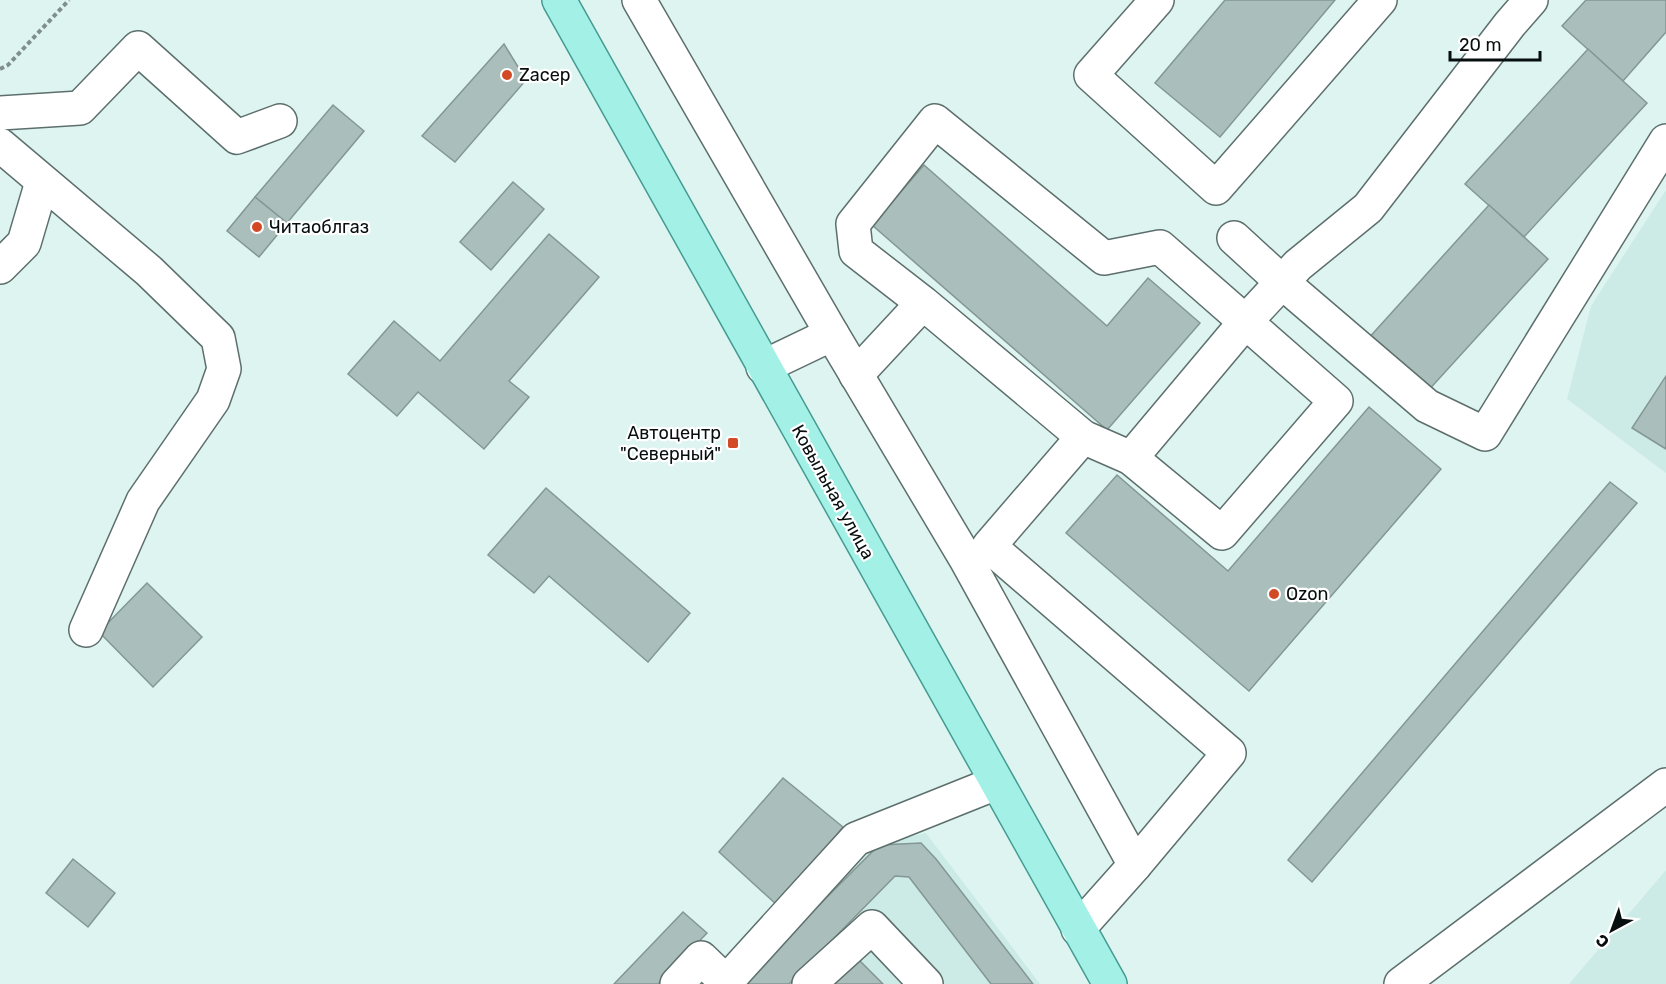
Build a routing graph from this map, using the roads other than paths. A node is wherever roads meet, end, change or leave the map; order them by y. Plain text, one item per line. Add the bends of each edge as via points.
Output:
1 (559, 0) edge
2 (639, 0) edge
3 (1157, 0) edge
4 (1380, 0) edge
5 (1522, 3) edge
6 (0, 113) edge
7 (280, 121) dead end
8 (1666, 141) edge
9 (0, 145) edge
10 (42, 182) junction
11 (1233, 238) dead end
12 (0, 267) edge
13 (1282, 282) junction
14 (923, 303) junction
15 (1246, 321) junction
16 (832, 334) junction
17 (763, 367) junction
18 (856, 375) junction
19 (1083, 437) junction
20 (1131, 458) junction
21 (978, 552) junction
22 (86, 630) dead end
23 (996, 783) junction
24 (1666, 785) edge
25 (1135, 866) junction
26 (1078, 929) junction
27 (677, 984) edge
28 (810, 984) edge
29 (926, 984) edge
30 (1110, 984) edge
31 (1401, 984) edge

1 - 17 main road, Ковыльная улица
2 - 16 street
3 - 4 street via 1091,75 1216,188
5 - 13 street via 1368,208
6 - 7 street via 80,108 138,48 237,136
8 - 13 street via 1485,434 1427,406
9 - 10 street
10 - 12 street via 24,243
10 - 22 street via 149,271 218,338 224,369 213,400 143,501
11 - 13 street
13 - 15 street
14 - 15 street via 856,251 853,224 935,121 1104,258 1160,248
14 - 18 street
14 - 19 street
15 - 20 street
15 - 20 street via 1336,401 1222,533
16 - 17 street
16 - 18 street
17 - 23 main road, Ковыльная улица
18 - 21 street
19 - 20 street
19 - 21 street
21 - 25 street
21 - 25 street via 1229,753
23 - 26 main road, Ковыльная улица
23 - 27 street via 856,839 726,982 701,958
24 - 31 street
25 - 26 street
26 - 30 main road, Ковыльная улица
28 - 29 street via 872,927

